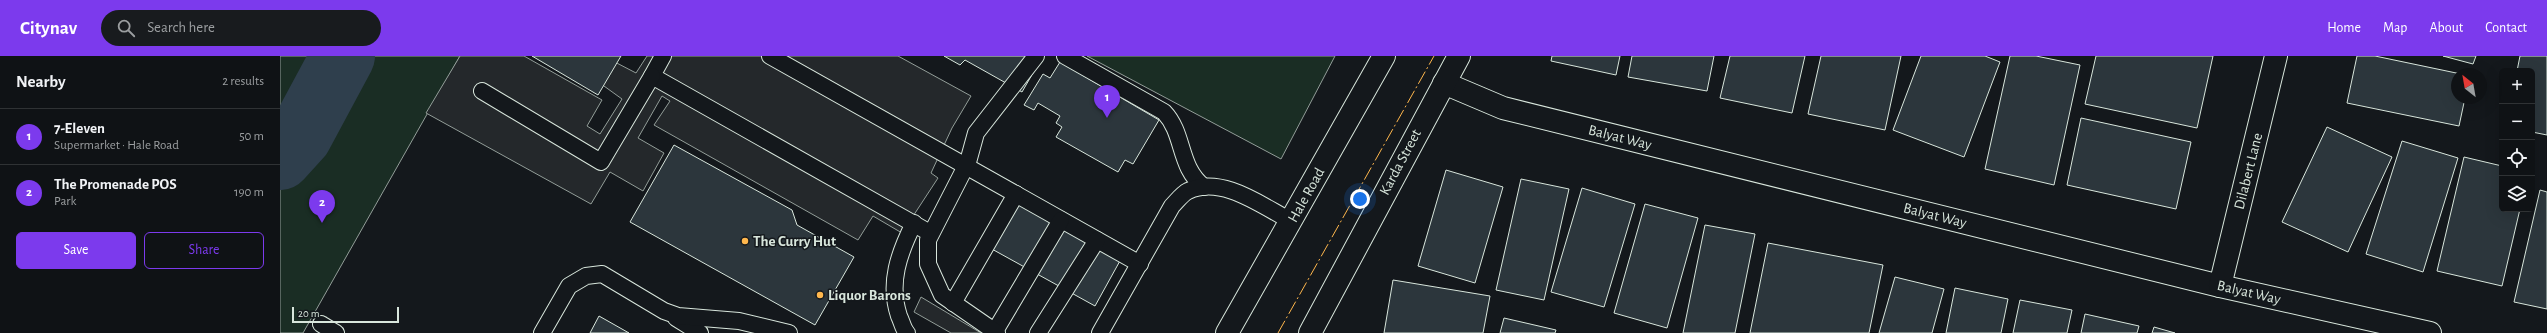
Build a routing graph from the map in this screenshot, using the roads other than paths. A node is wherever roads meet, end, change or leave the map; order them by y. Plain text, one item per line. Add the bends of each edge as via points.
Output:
1 (663, 56) edge
2 (770, 56) edge
3 (1036, 56) edge
4 (1065, 56) edge
5 (1384, 56) edge
6 (1459, 56) edge
7 (2276, 56) edge
8 (652, 76) junction
9 (1444, 83) junction
10 (482, 91) dead end
11 (966, 166) junction
12 (1204, 186) junction
13 (1016, 194) junction
14 (1061, 220) junction
15 (1291, 221) junction
16 (914, 224) junction
17 (930, 232) junction
18 (1097, 240) junction
19 (1140, 264) junction
20 (2220, 286) junction
21 (953, 303) junction
22 (664, 311) junction
23 (321, 324) dead end
24 (996, 332) edge
25 (336, 333) edge
26 (542, 333) edge
27 (700, 333) edge
28 (789, 333) edge
29 (908, 333) edge
30 (1038, 333) edge
31 (1100, 333) edge
32 (1228, 333) edge
33 (1310, 333) edge
34 (2430, 333) edge

1 - 8 lane
2 - 11 lane
3 - 11 lane via 976,133
4 - 12 lane via 1164,112 1175,126 1185,162 1194,179
5 - 15 street, Hale Road
6 - 9 street, Karda Street
7 - 20 street, Dilabert Lane
8 - 10 lane via 601,162
8 - 16 lane
9 - 20 street, Balyat Way via 1503,108
9 - 33 street, Karda Street
11 - 13 lane
11 - 17 lane
12 - 15 lane via 1222,187
12 - 19 lane via 1187,192 1172,206
13 - 14 lane
13 - 21 lane
14 - 18 lane
14 - 24 lane
15 - 32 street, Hale Road
16 - 17 lane
16 - 29 lane via 900,252 894,276 895,304 904,330
17 - 21 lane via 928,264 942,296
18 - 19 lane
18 - 30 lane
19 - 31 lane
20 - 34 street, Balyat Way
21 - 24 lane
22 - 26 lane via 602,274 586,276 569,286
22 - 27 lane
22 - 28 lane via 678,316 739,321
23 - 25 lane

